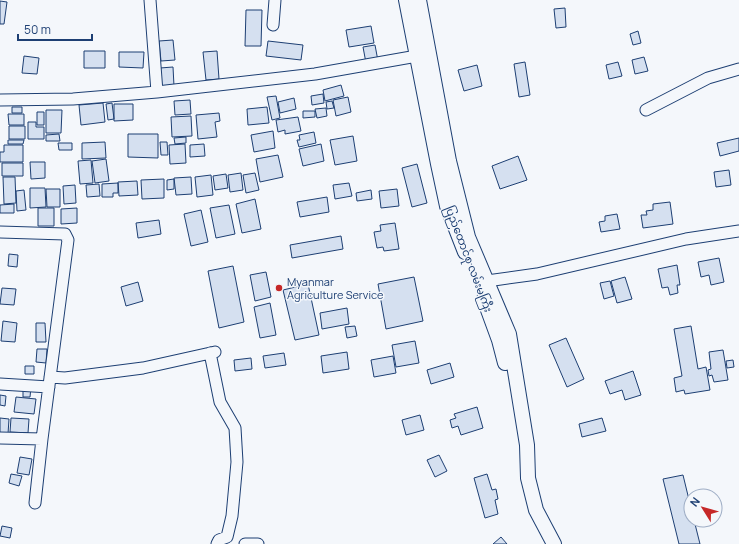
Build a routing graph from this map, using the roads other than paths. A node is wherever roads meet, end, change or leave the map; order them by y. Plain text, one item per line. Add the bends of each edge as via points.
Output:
1 (150, 0) edge
2 (275, 0) edge
3 (406, 0) edge
4 (419, 0) edge
5 (273, 25) dead end
6 (417, 56) junction
7 (739, 69) edge
8 (157, 92) junction
9 (0, 100) edge
10 (646, 110) dead end
11 (739, 231) edge
12 (0, 232) edge
13 (486, 281) junction
14 (50, 382) junction
15 (0, 384) edge
16 (0, 438) edge
17 (42, 439) junction
18 (527, 445) junction
19 (35, 503) dead end
20 (217, 544) edge
21 (245, 544) edge
22 (258, 544) edge
23 (554, 544) edge

1 - 8 street
2 - 5 street
3 - 6 main road, ပြည်ထောင်စု လမ်းမကြီး
4 - 13 main road via 449,161 468,237
6 - 8 street via 315,74
6 - 18 main road, ပြည်ထောင်စု လမ်းမကြီး via 447,206 499,340
7 - 10 street via 708,78
8 - 9 street via 73,99
11 - 13 street via 686,239 537,274
12 - 14 street via 65,234 68,240
13 - 18 main road via 509,334
14 - 15 street
14 - 17 street
14 - 20 street via 143,368 213,352 220,402 235,428 237,462 232,516 227,537 219,540
16 - 17 street
17 - 19 street
18 - 23 main road via 528,478 536,510
21 - 22 street

